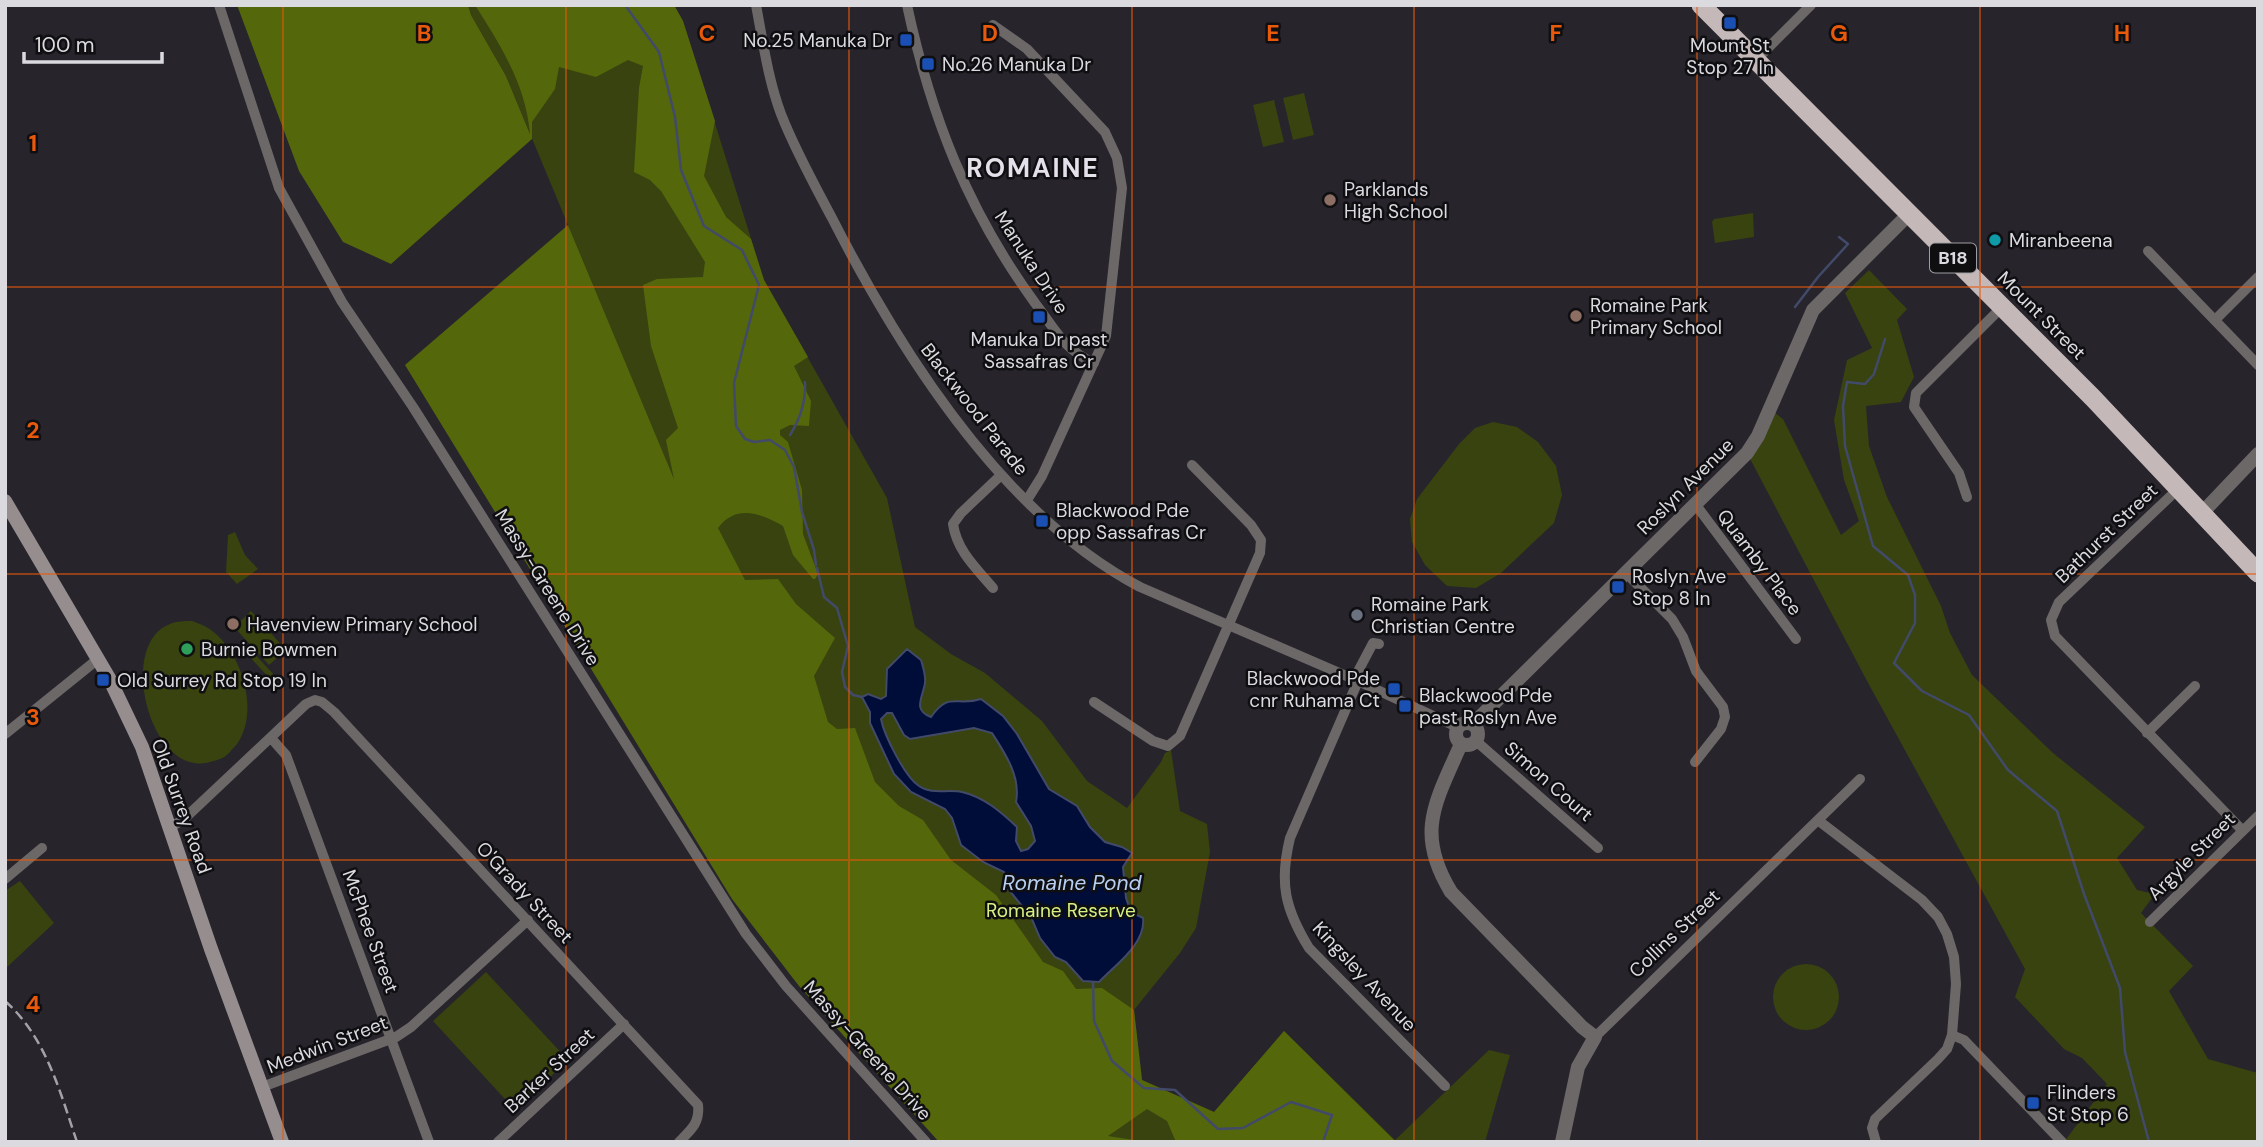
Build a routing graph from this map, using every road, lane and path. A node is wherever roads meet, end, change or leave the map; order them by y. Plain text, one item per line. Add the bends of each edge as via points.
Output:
1 (219, 5) edge
2 (756, 5) edge
3 (907, 5) edge
4 (1701, 5) edge
5 (1811, 5) edge
6 (993, 25) dead end
7 (1756, 60) junction
8 (1909, 214) junction
9 (2148, 251) dead end
10 (2258, 277) edge
11 (2002, 307) junction
12 (2216, 320) junction
13 (1094, 363) junction
14 (2258, 365) edge
15 (2258, 454) edge
16 (1192, 465) dead end
17 (1001, 475) junction
18 (2179, 488) junction
19 (1967, 497) dead end
20 (1027, 500) junction
21 (5, 501) edge
22 (1696, 505) junction
23 (2201, 514) junction
24 (1625, 572) junction
25 (2258, 573) edge
26 (993, 587) dead end
27 (1228, 626) junction
28 (1796, 639) dead end
29 (1379, 644) dead end
30 (98, 659) junction
31 (1356, 680) junction
32 (2195, 686) dead end
33 (1094, 702) dead end
34 (1473, 724) junction
35 (1457, 727) junction
36 (2147, 733) junction
37 (5, 734) edge
38 (271, 738) junction
39 (1476, 741) junction
40 (1461, 744) junction
41 (1695, 762) dead end
42 (1860, 779) dead end
43 (2258, 816) edge
44 (1819, 821) junction
45 (171, 827) junction
46 (2242, 830) junction
47 (42, 848) dead end
48 (1598, 848) dead end
49 (5, 879) edge
50 (528, 920) junction
51 (2150, 922) dead end
52 (624, 1024) junction
53 (1952, 1035) junction
54 (1595, 1037) junction
55 (392, 1039) junction
56 (1445, 1086) dead end
57 (262, 1087) junction
58 (282, 1142) edge
59 (429, 1142) edge
60 (498, 1142) edge
61 (678, 1142) edge
62 (926, 1142) edge
63 (1562, 1142) edge
64 (1876, 1142) edge
65 (2062, 1142) edge

1 - 62 street, Massy-Greene Drive via 279,188 342,302 746,934 786,986
2 - 17 street, Blackwood Parade via 781,113 854,261 935,392
3 - 13 street, Manuka Drive via 942,134 990,234 1070,350
4 - 7 highway, Mount Street / B18
5 - 7 street
6 - 13 street via 1027,49 1065,89 1105,132 1117,158 1122,188 1111,301 1106,336
7 - 8 highway, Mount Street / B18
8 - 11 highway, Mount Street / B18
8 - 22 street, Roslyn Avenue via 1814,310 1758,436
9 - 12 street
10 - 12 street
11 - 18 highway, Mount Street / B18
11 - 19 street via 1916,393 1914,407 1959,473
12 - 14 street
13 - 20 street
15 - 23 street
16 - 27 street via 1261,540 1260,553
17 - 20 street, Blackwood Parade
17 - 26 street via 953,524 955,539 965,555
18 - 23 highway, Mount Street / B18
18 - 36 street, Bathurst Street via 2059,602 2051,620 2055,636
20 - 27 street, Blackwood Parade via 1111,572
21 - 30 main road, Old Surrey Road
22 - 24 street, Roslyn Avenue
22 - 28 street, Quamby Place
23 - 25 highway, Mount Street / B18
24 - 34 street, Roslyn Avenue
24 - 41 street via 1672,619 1696,671 1723,707 1721,729
27 - 31 street, Blackwood Parade
27 - 33 street via 1180,736 1168,746
29 - 31 street, Kingsley Avenue via 1369,648
30 - 37 street
30 - 45 main road, Old Surrey Road via 142,747
31 - 35 street, Blackwood Parade
31 - 56 street, Kingsley Avenue via 1290,838 1284,888 1294,923 1309,948
32 - 36 street
34 - 35 street
34 - 39 street
35 - 40 street
36 - 46 street, Bathurst Street
38 - 45 street
38 - 50 street, O'Grady Street via 306,705 323,702
38 - 55 street, McPhee Street via 286,755
39 - 40 street
39 - 48 street, Simon Court
40 - 54 street via 1431,826 1438,872 1451,892
42 - 44 street, Collins Street
43 - 46 street, Argyle Street
44 - 53 street via 1938,917 1954,957
44 - 54 street, Collins Street
45 - 57 main road, Old Surrey Road
46 - 51 street, Argyle Street
47 - 49 street
50 - 52 street, O'Grady Street
50 - 55 street, Medwin Street
52 - 60 street, Barker Street
52 - 61 street, O'Grady Street via 698,1105 695,1126
53 - 64 street via 1938,1059 1875,1119
53 - 65 street via 1964,1040
54 - 63 street, Collins Street via 1578,1067
55 - 57 street, Medwin Street
55 - 59 street, McPhee Street
57 - 58 main road, Old Surrey Road

